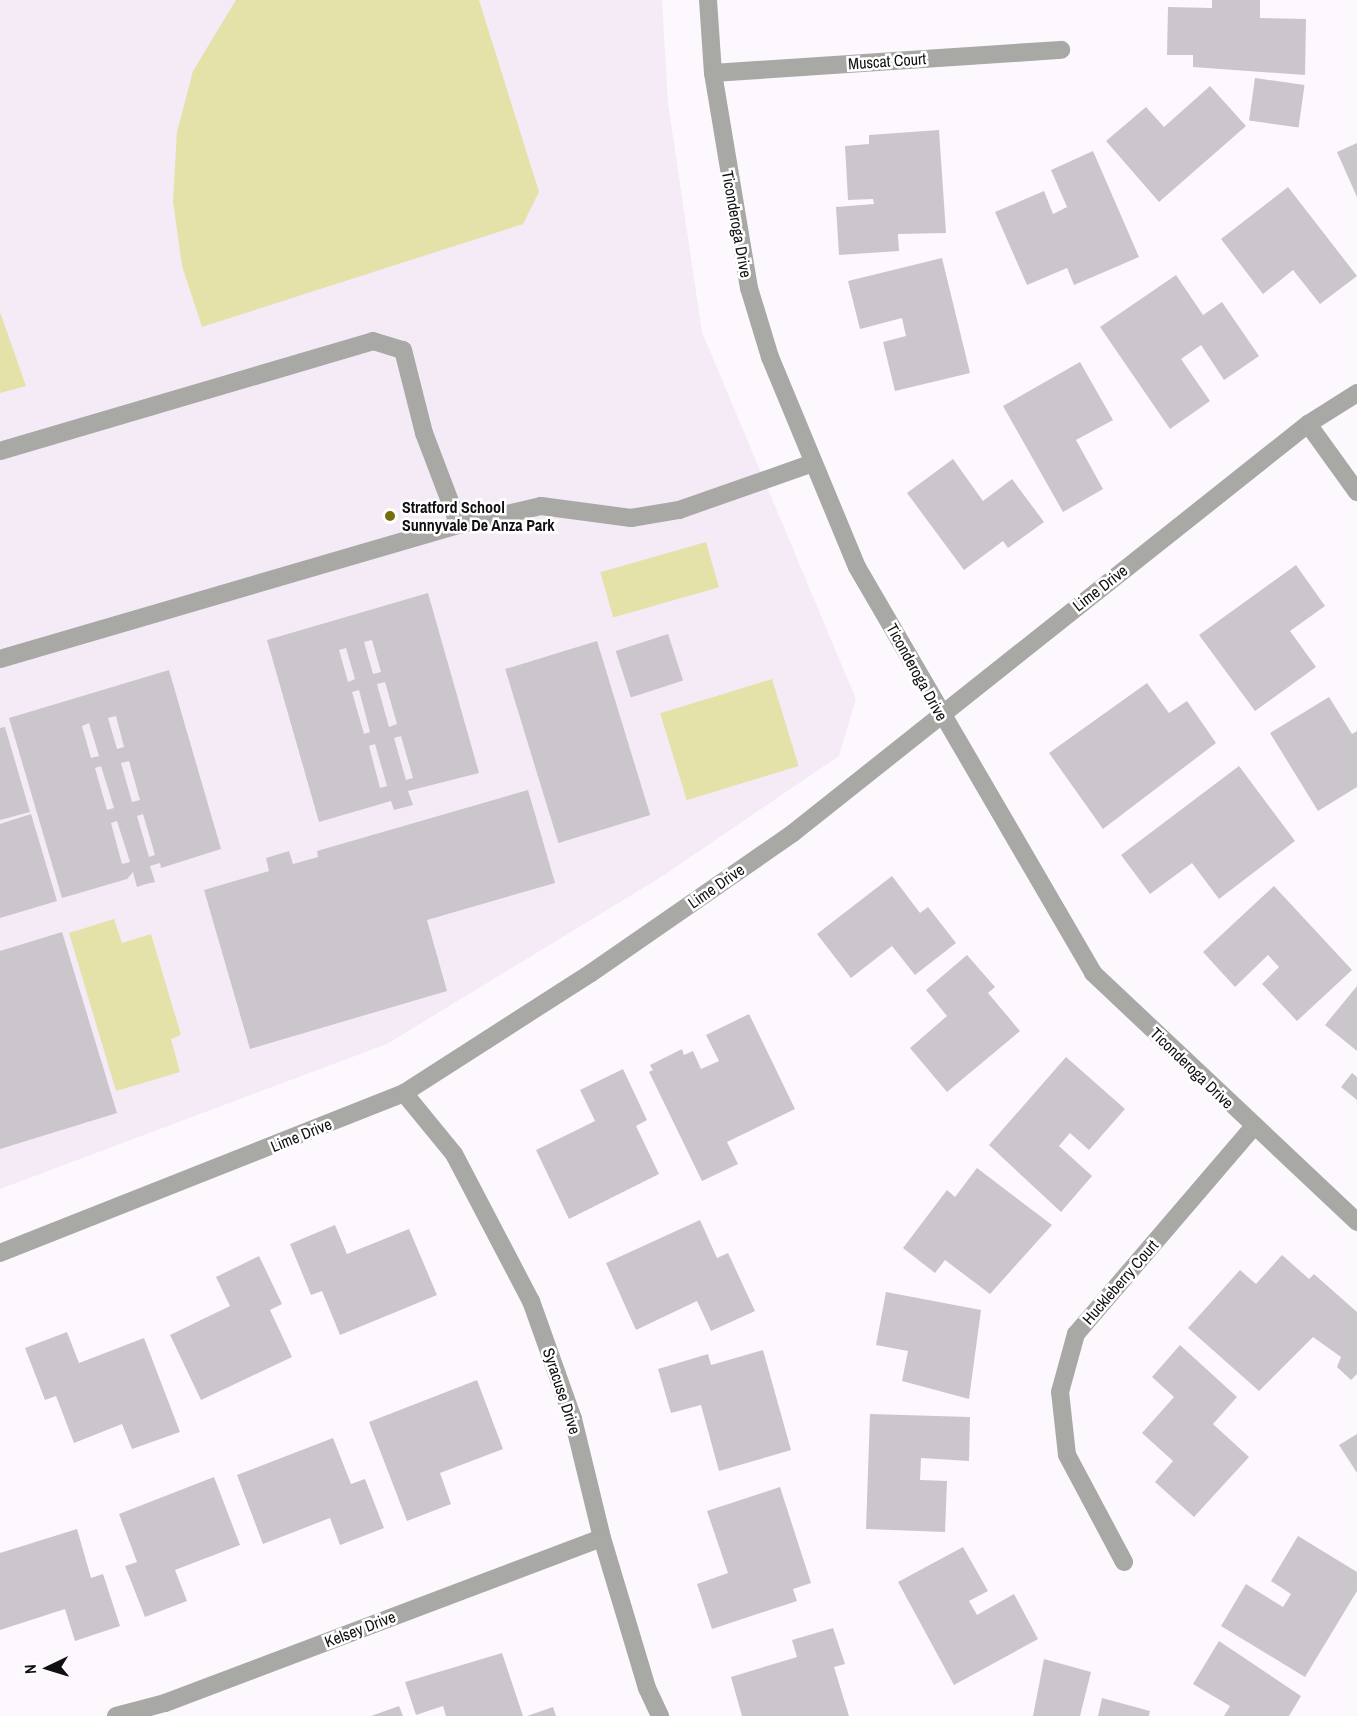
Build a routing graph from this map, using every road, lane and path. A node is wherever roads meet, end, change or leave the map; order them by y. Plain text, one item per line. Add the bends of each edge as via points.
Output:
1 (708, 0) edge
2 (1061, 50) dead end
3 (713, 73) junction
4 (1357, 393) edge
5 (1308, 424) junction
6 (0, 451) edge
7 (813, 463) junction
8 (1357, 492) edge
9 (459, 525) junction
10 (0, 658) edge
11 (940, 715) junction
12 (404, 1093) junction
13 (1254, 1126) junction
14 (1357, 1222) edge
15 (0, 1253) edge
16 (602, 1538) junction
17 (1124, 1562) dead end
18 (116, 1716) edge
19 (660, 1716) edge

1 - 3 street, Ticonderoga Drive
2 - 3 street, Muscat Court
3 - 7 street, Ticonderoga Drive via 748,288 770,357
4 - 5 street, Lime Drive
5 - 8 street
5 - 11 street, Lime Drive
6 - 9 street via 374,341 403,350 424,433
7 - 9 street via 679,510 631,518 541,506
7 - 11 street, Ticonderoga Drive via 857,567
9 - 10 street
11 - 12 street, Lime Drive via 793,833 591,973
11 - 13 street, Ticonderoga Drive via 1094,973
12 - 15 street, Lime Drive
12 - 16 street, Syracuse Drive via 454,1154 531,1301 573,1419
13 - 14 street, Ticonderoga Drive
13 - 17 street, Huckleberry Court via 1076,1335 1060,1392 1067,1455
16 - 18 street, Kelsey Drive via 165,1703
16 - 19 street, Syracuse Drive via 647,1688

